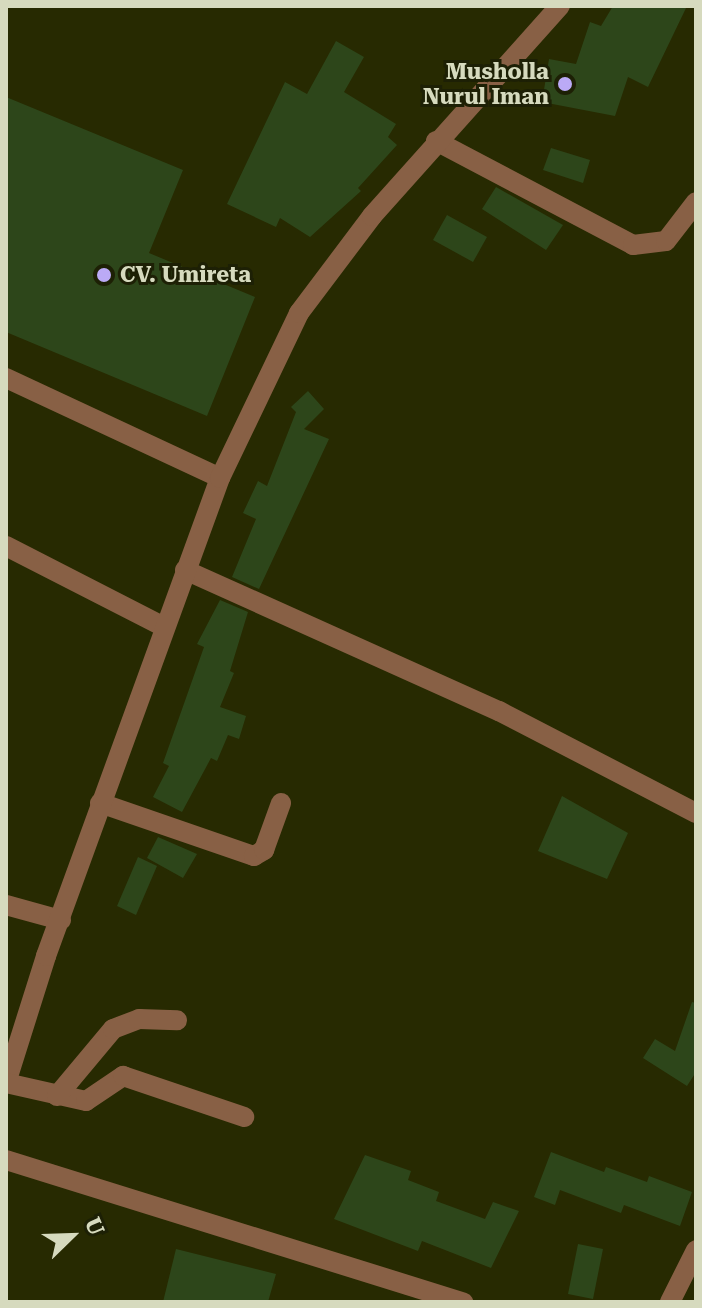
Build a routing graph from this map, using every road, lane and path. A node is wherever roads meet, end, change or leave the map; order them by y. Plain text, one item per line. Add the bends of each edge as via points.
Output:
1 (560, 6) edge
2 (436, 141) junction
3 (696, 202) edge
4 (6, 378) edge
5 (220, 478) junction
6 (6, 546) edge
7 (185, 570) junction
8 (164, 627) junction
9 (100, 803) junction
10 (281, 803) dead end
11 (696, 813) edge
12 (6, 905) edge
13 (61, 920) junction
14 (177, 1020) dead end
15 (6, 1083) edge
16 (57, 1096) junction
17 (244, 1117) dead end
18 (6, 1160) edge
19 (696, 1250) edge
20 (463, 1302) edge
21 (670, 1302) edge

1 - 2 street
2 - 3 street via 633,245 666,241
2 - 5 street via 299,313
4 - 5 street
5 - 7 street
6 - 8 street
7 - 8 street
7 - 11 street via 499,711
8 - 9 street
9 - 10 street via 254,856 264,850
9 - 13 street
12 - 13 street
13 - 15 street
14 - 16 street via 139,1019 113,1029
15 - 16 street
16 - 17 street via 87,1101 123,1076
18 - 20 street
19 - 21 street

